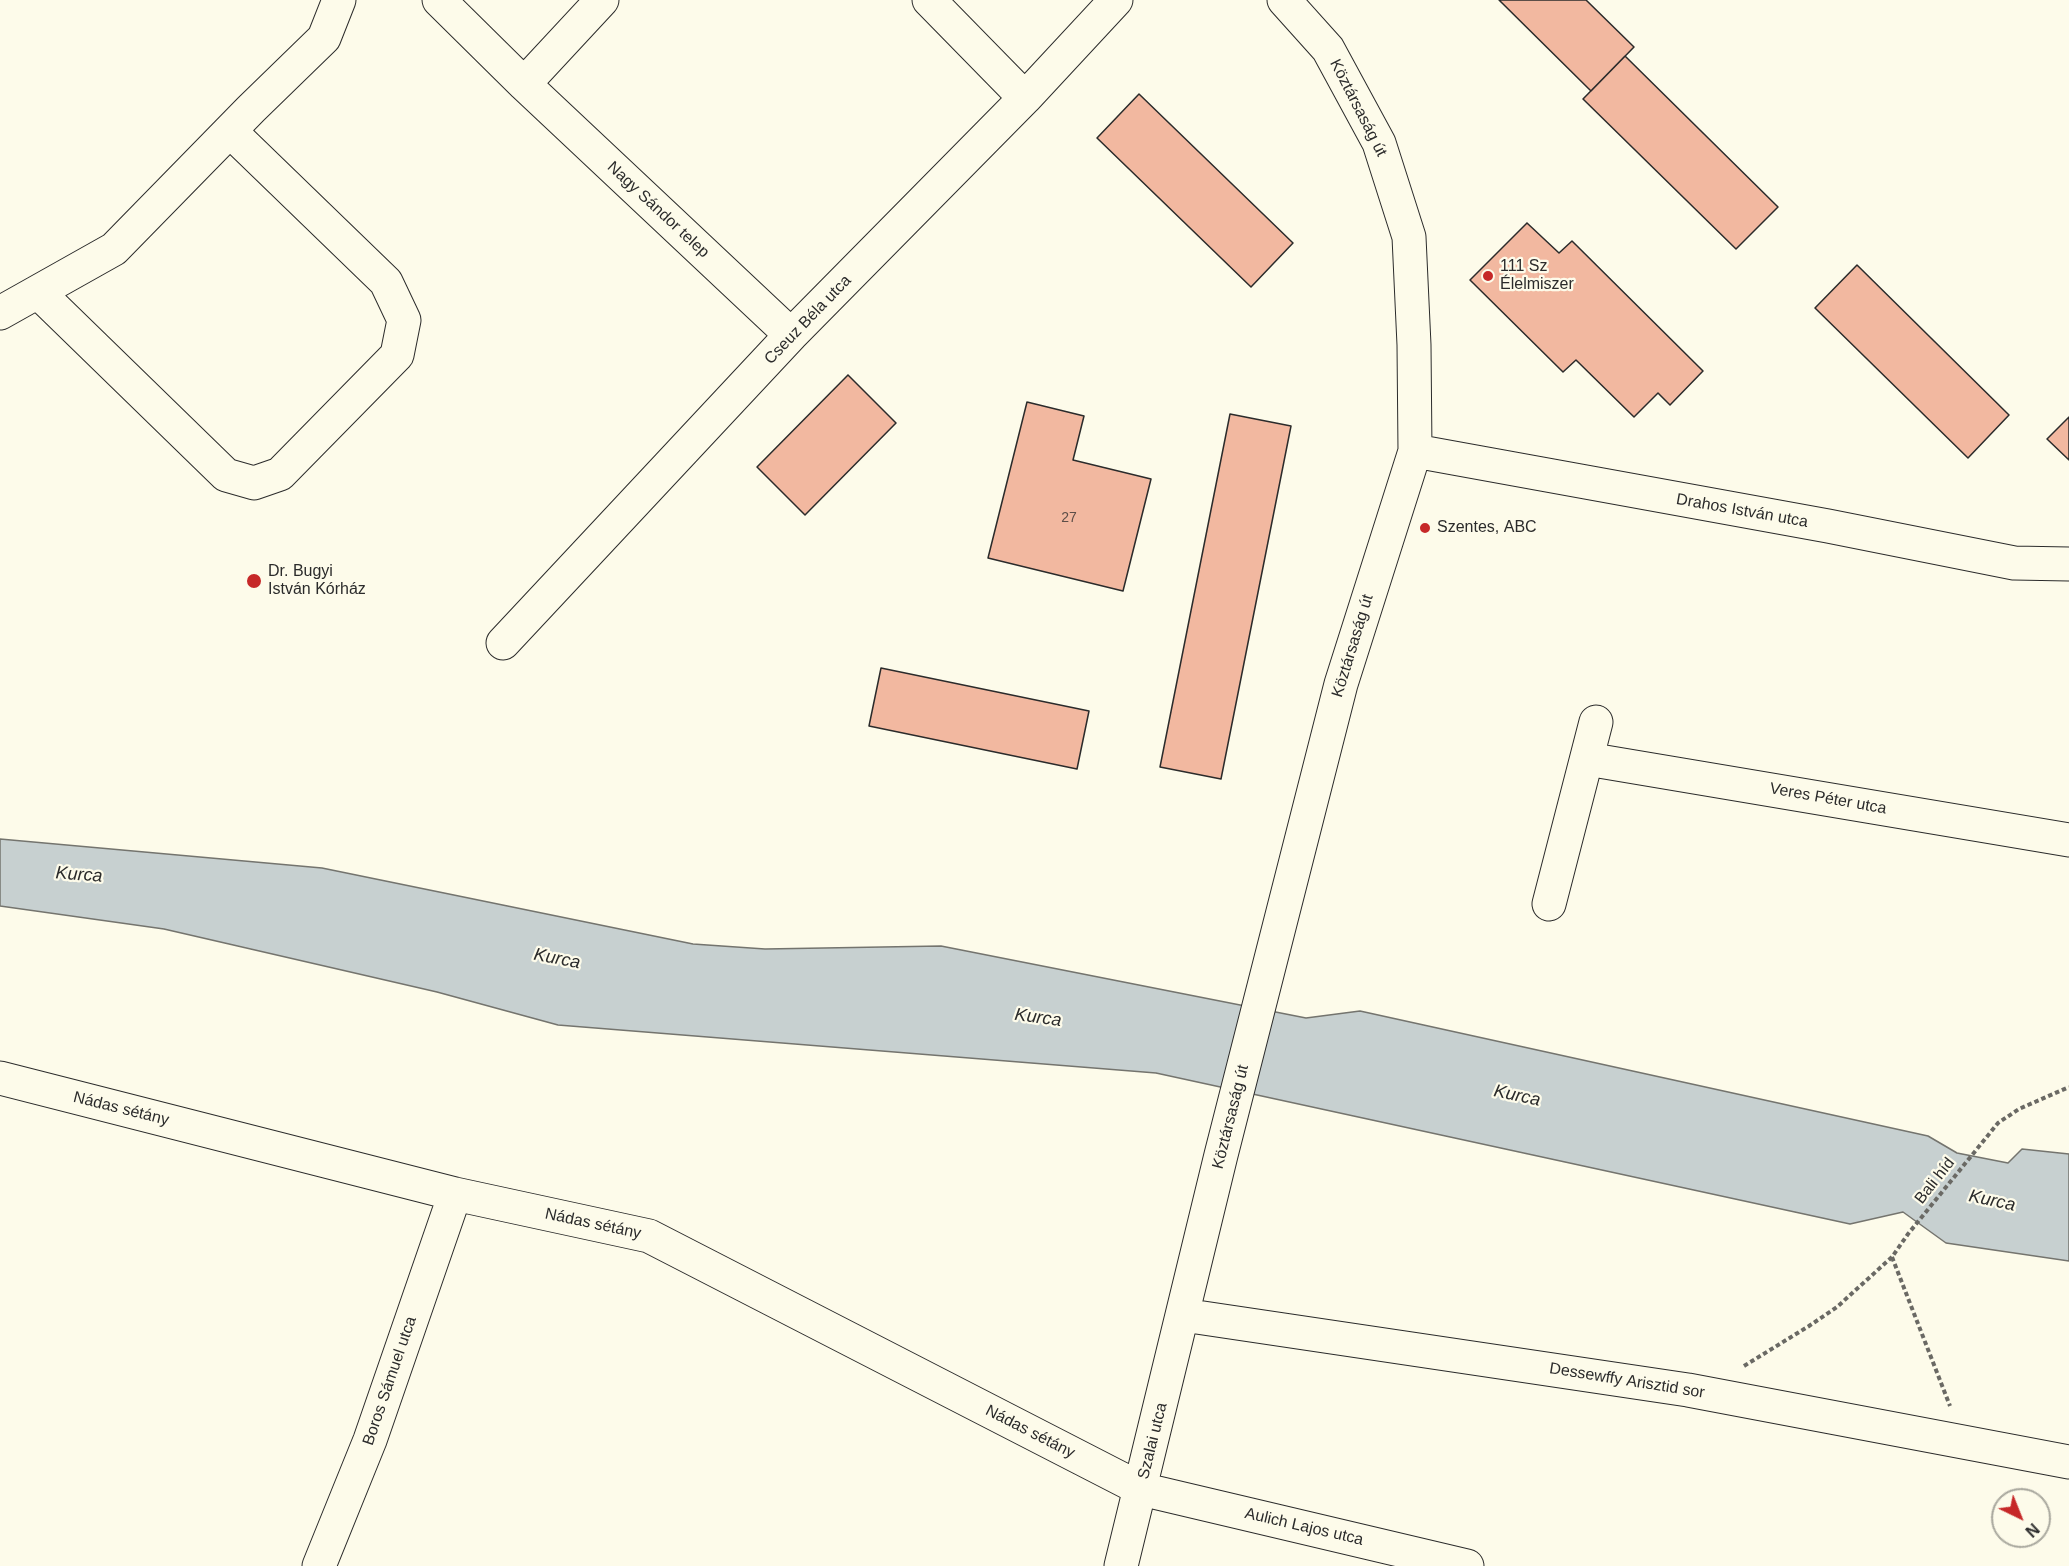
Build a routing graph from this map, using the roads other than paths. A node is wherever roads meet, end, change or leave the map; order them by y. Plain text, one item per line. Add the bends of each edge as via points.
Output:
1 (339, 0) edge
2 (439, 0) edge
3 (602, 0) edge
4 (928, 0) edge
5 (1116, 0) edge
6 (1284, 0) edge
7 (524, 84) junction
8 (1025, 98) junction
9 (230, 131) junction
10 (38, 292) junction
11 (0, 314) edge
12 (792, 335) junction
13 (1414, 451) junction
14 (2069, 564) edge
15 (503, 643) dead end
16 (1596, 722) dead end
17 (1587, 759) junction
18 (2069, 840) edge
19 (1549, 904) dead end
20 (0, 1078) edge
21 (456, 1194) junction
22 (1183, 1315) junction
23 (2069, 1462) edge
24 (1141, 1489) junction
25 (319, 1566) edge
26 (1121, 1566) edge
27 (1467, 1566) edge

1 - 9 street via 324,38
2 - 7 street, Nagy Sándor telep
3 - 7 street
4 - 8 street
5 - 8 street, Cseuz Béla utca
6 - 13 street, Köztársaság út via 1328,49 1374,133 1409,237
7 - 12 street, Nagy Sándor telep
8 - 12 street, Cseuz Béla utca
9 - 10 street via 114,249
9 - 10 street via 386,282 404,320 397,355 280,474 254,483 226,475
10 - 11 street
12 - 15 street, Cseuz Béla utca
13 - 14 street, Drahos István utca via 2014,563
13 - 22 street, Köztársaság út via 1341,684
16 - 17 street
17 - 18 street, Veres Péter utca
17 - 19 street
20 - 21 street, Nádas sétány
21 - 24 street, Nádas sétány via 649,1236
21 - 25 street, Boros Sámuel utca via 370,1440
22 - 23 street, Dessewffy Arisztid sor via 1688,1390
22 - 24 street, Szalai utca
24 - 26 street, Szalai utca
24 - 27 street, Aulich Lajos utca

